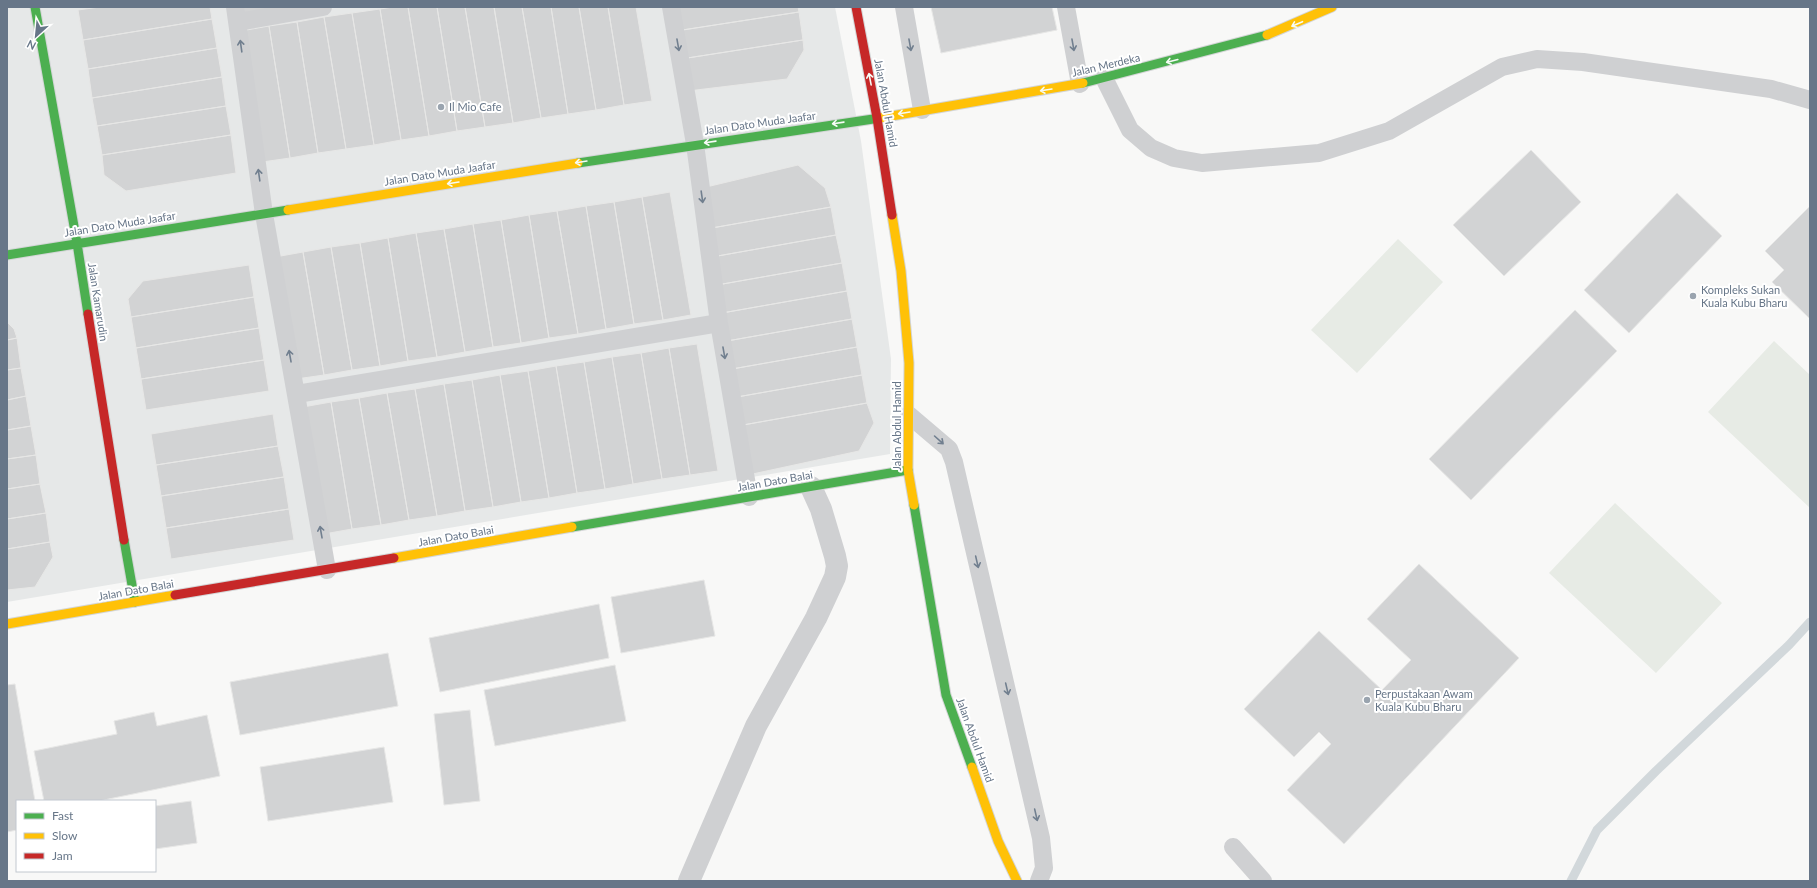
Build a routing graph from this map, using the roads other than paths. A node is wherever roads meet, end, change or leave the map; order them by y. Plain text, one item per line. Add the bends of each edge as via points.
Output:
1 (35, 7) edge
2 (323, 7) edge
3 (671, 7) edge
4 (856, 7) edge
5 (904, 7) edge
6 (1066, 7) edge
7 (1332, 7) edge
8 (236, 14) edge
9 (1104, 78) junction
10 (1080, 84) junction
11 (1810, 100) edge
12 (922, 110) junction
13 (877, 118) junction
14 (695, 144) junction
15 (264, 214) junction
16 (77, 243) junction
17 (7, 255) edge
18 (719, 323) junction
19 (297, 394) junction
20 (909, 415) junction
21 (908, 470) junction
22 (811, 486) junction
23 (749, 497) junction
24 (327, 570) junction
25 (135, 602) junction
26 (7, 624) edge
27 (1233, 847) dead end
28 (689, 881) edge
29 (1017, 881) edge
30 (1039, 881) edge
31 (1263, 881) edge

1 - 16 street, Jalan Kamarudin
2 - 8 lane
3 -> 14 lane
13 -> 4 street, Jalan Abdul Hamid
5 -> 12 lane
6 -> 10 lane
7 -> 9 street, Jalan Merdeka via 1272,34
15 -> 8 lane
9 - 10 street, Jalan Merdeka
9 - 11 lane via 1130,130 1151,148 1174,158 1202,163 1319,154 1389,131 1502,67 1536,59 1583,62 1771,89
10 -> 12 street, Jalan Merdeka
12 -> 13 street, Jalan Merdeka
13 -> 14 street, Jalan Dato Muda Jaafar
13 - 20 street, Jalan Abdul Hamid via 901,272 909,364
14 -> 15 street, Jalan Dato Muda Jaafar
14 -> 18 lane
15 - 16 street, Jalan Dato Muda Jaafar
19 -> 15 lane
16 - 17 street, Jalan Dato Muda Jaafar
16 - 25 street, Jalan Kamarudin
18 - 19 lane
18 -> 23 lane
24 -> 19 lane
20 - 21 street, Jalan Abdul Hamid
20 -> 30 lane via 949,450 954,462 1041,838 1044,868
21 - 22 street, Jalan Dato Balai
21 - 29 street, Jalan Abdul Hamid via 946,695 998,841
22 - 23 street, Jalan Dato Balai
22 - 28 street via 835,556 835,577 816,618 756,726
23 - 24 street, Jalan Dato Balai
24 - 25 street, Jalan Dato Balai
25 - 26 street, Jalan Dato Balai
27 - 31 lane

